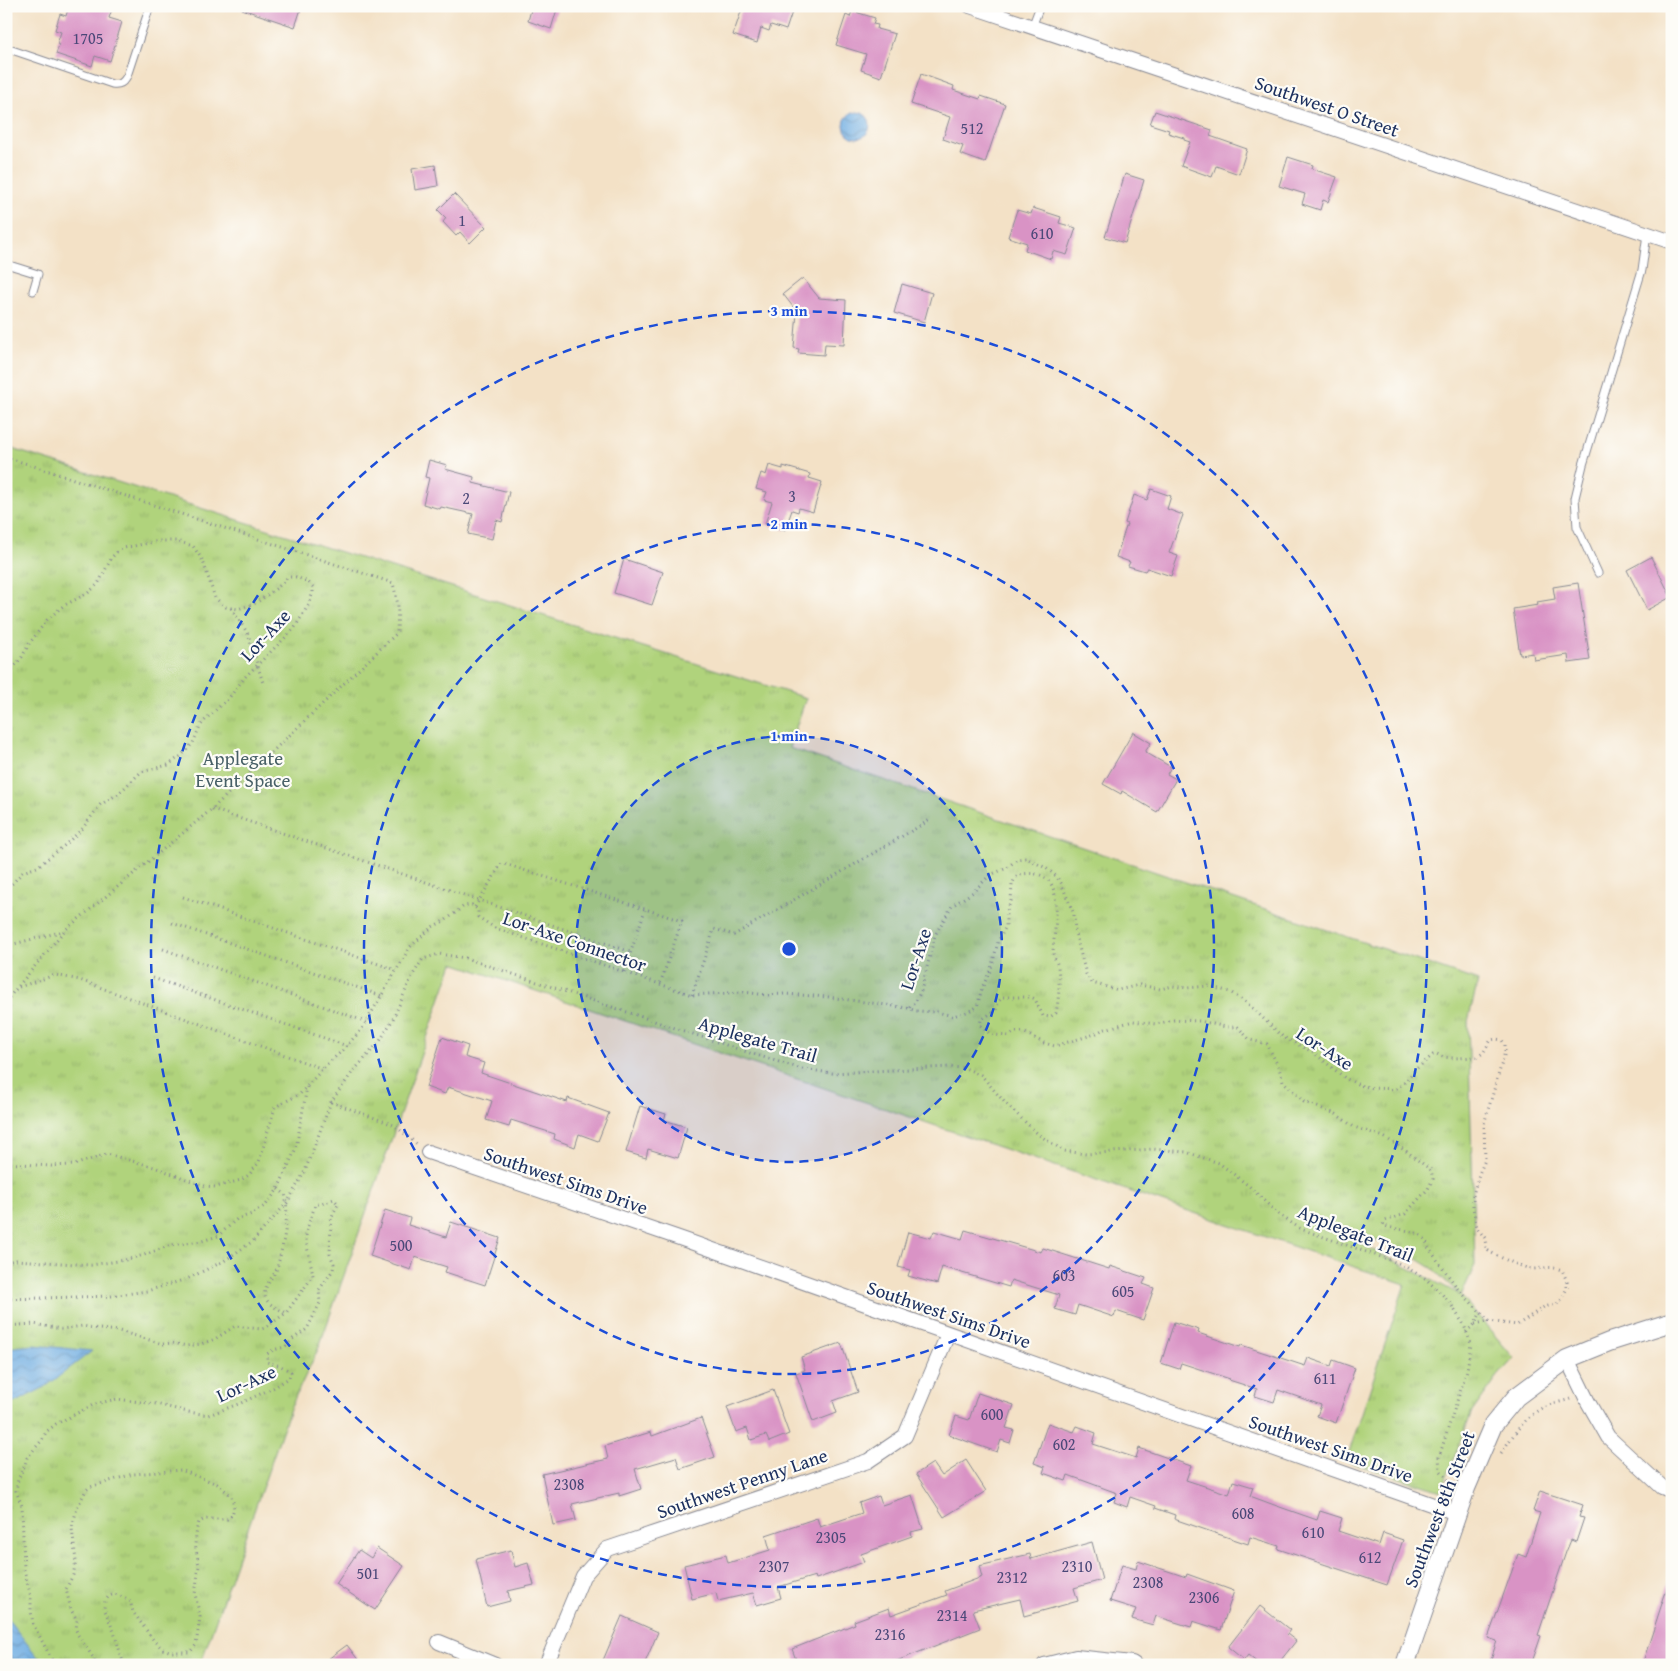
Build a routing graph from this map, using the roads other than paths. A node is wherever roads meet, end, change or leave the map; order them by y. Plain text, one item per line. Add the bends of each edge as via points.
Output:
1 (150, 6) edge
2 (970, 6) edge
3 (1040, 6) edge
4 (1032, 27) junction
5 (6, 48) edge
6 (1646, 234) junction
7 (1672, 242) edge
8 (6, 264) edge
9 (33, 291) dead end
10 (1598, 573) dead end
11 (428, 1152) road end
12 (1672, 1322) edge
13 (948, 1334) junction
14 (1567, 1359) junction
15 (1672, 1491) edge
16 (1456, 1513) junction
17 (439, 1642) dead end
18 (495, 1665) edge
19 (546, 1665) edge
20 (1044, 1665) edge
21 (1135, 1665) edge
22 (1404, 1665) edge

1 - 5 lane via 128,76 119,85
2 - 4 street, Southwest O Street
3 - 4 lane
4 - 6 street, Southwest O Street
6 - 7 street, Southwest O Street
6 - 10 lane via 1642,270 1575,498 1577,527
8 - 9 lane via 38,274
11 - 13 street, Southwest Sims Drive
12 - 14 street, Southwest 8th Street
13 - 16 street, Southwest Sims Drive
13 - 19 street, Southwest Penny Lane via 905,1436 868,1461 607,1549 583,1576
14 - 15 street via 1608,1437 1662,1487
14 - 16 street, Southwest 8th Street via 1516,1397 1493,1425
16 - 22 street, Southwest 8th Street
17 - 18 street
20 - 21 street via 1076,1657 1132,1662

